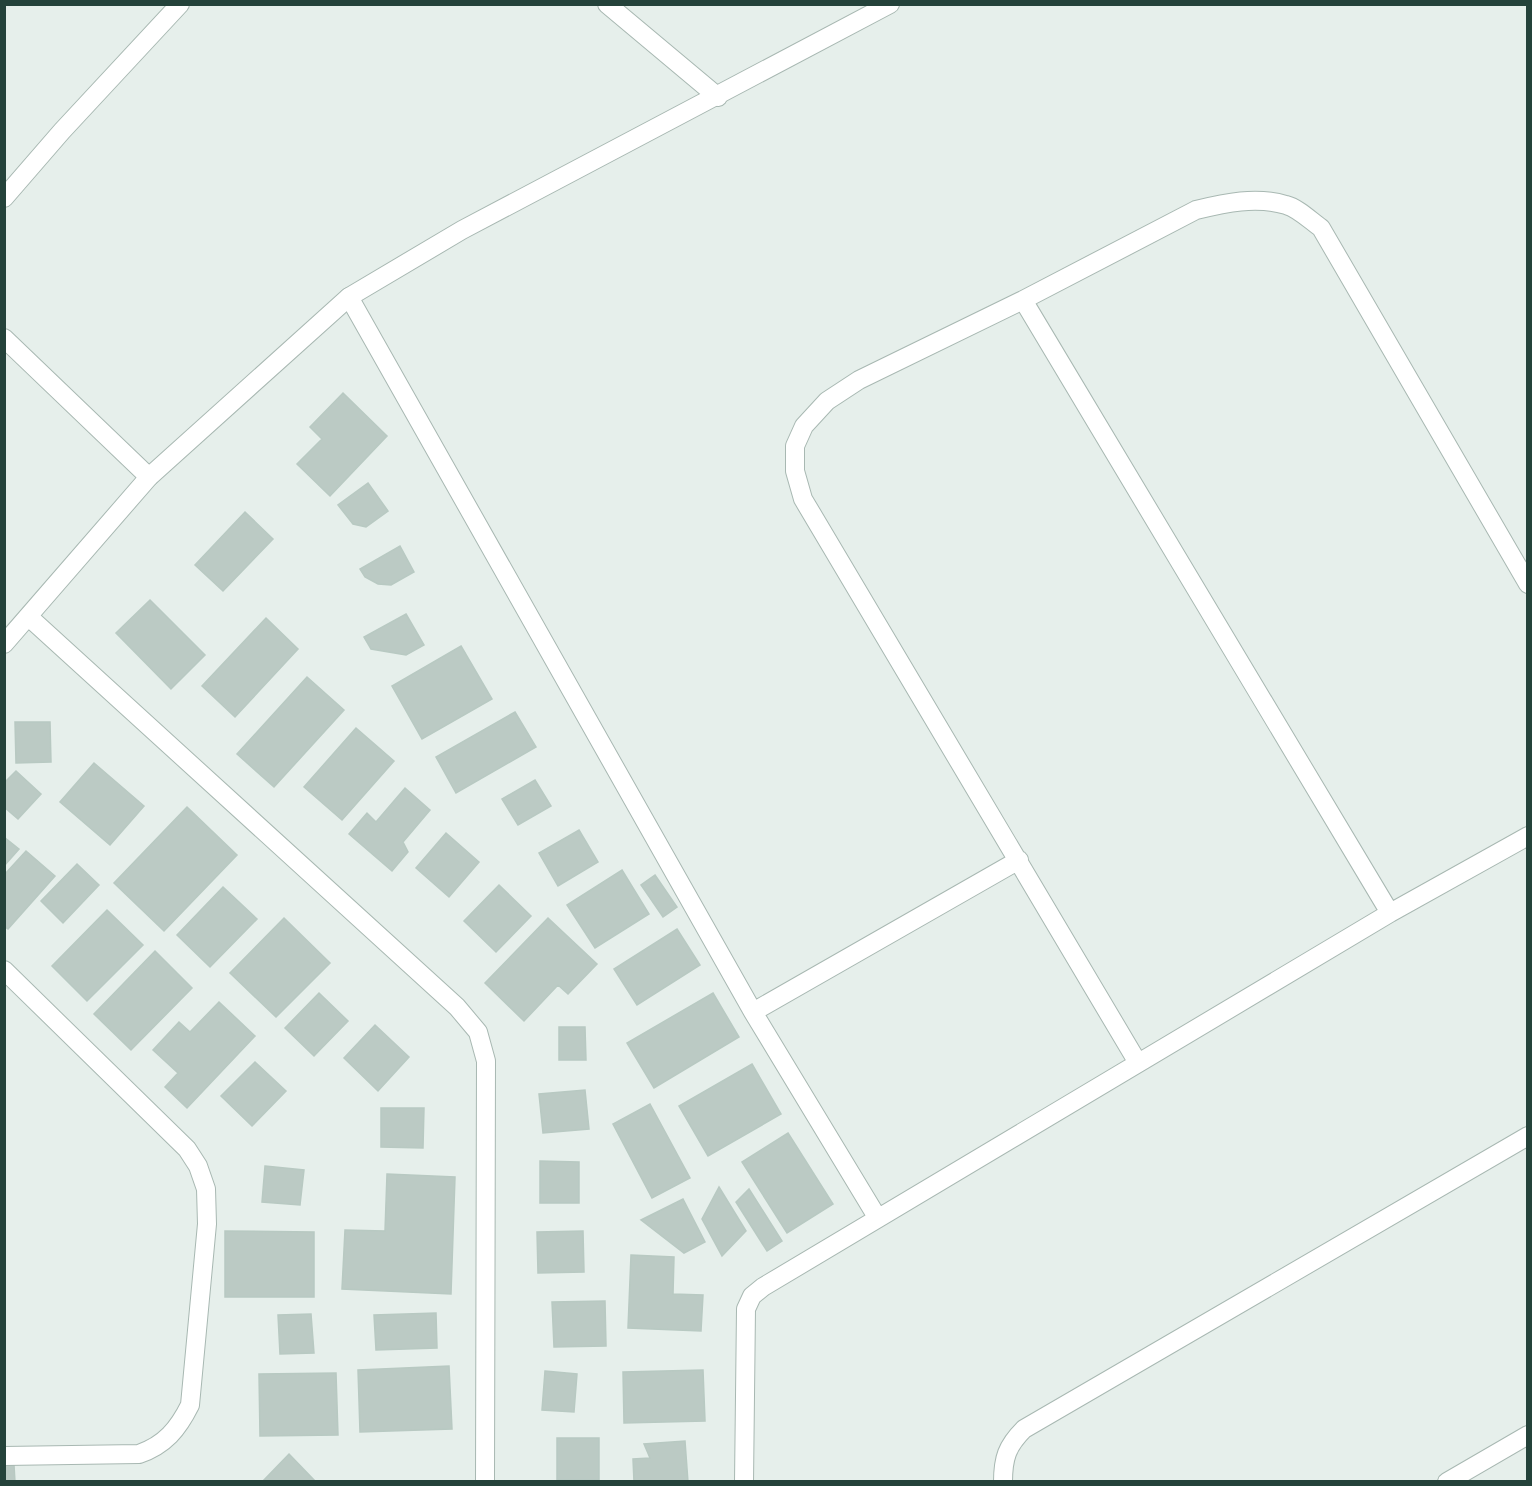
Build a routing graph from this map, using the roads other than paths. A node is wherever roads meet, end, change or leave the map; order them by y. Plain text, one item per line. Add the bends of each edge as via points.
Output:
1 (180, 4) edge
2 (607, 4) edge
3 (890, 4) edge
4 (718, 97) junction
5 (4, 198) edge
6 (349, 297) junction
7 (1023, 300) junction
8 (4, 338) edge
9 (149, 477) junction
10 (1526, 576) edge
11 (30, 618) junction
12 (4, 644) edge
13 (1527, 836) edge
14 (1019, 860) junction
15 (1389, 914) junction
16 (4, 970) edge
17 (753, 1012) junction
18 (1138, 1063) junction
19 (1527, 1136) edge
20 (877, 1217) junction
21 (1527, 1435) edge
22 (4, 1456) edge
23 (485, 1482) edge
24 (744, 1482) edge
25 (1003, 1482) edge
26 (1447, 1482) edge

1 - 5 street
2 - 4 street
3 - 4 street
4 - 6 street via 462,230
6 - 9 street
6 - 17 street
7 - 10 street via 1196,210 1227,202 1288,205 1322,228
7 - 14 street via 859,380 827,401 804,426 795,446 795,471 803,499 819,530
7 - 15 street
8 - 9 street
9 - 11 street
11 - 12 street
11 - 23 street via 457,1007 478,1032 486,1061
13 - 15 street
14 - 17 street
14 - 18 street
15 - 18 street
16 - 22 street via 187,1149 206,1189 207,1224 190,1405 176,1430 157,1448 139,1454
17 - 20 street
18 - 20 street
19 - 25 street via 1024,1429 1011,1442 1003,1459
20 - 24 street via 763,1287 749,1303
21 - 26 street

